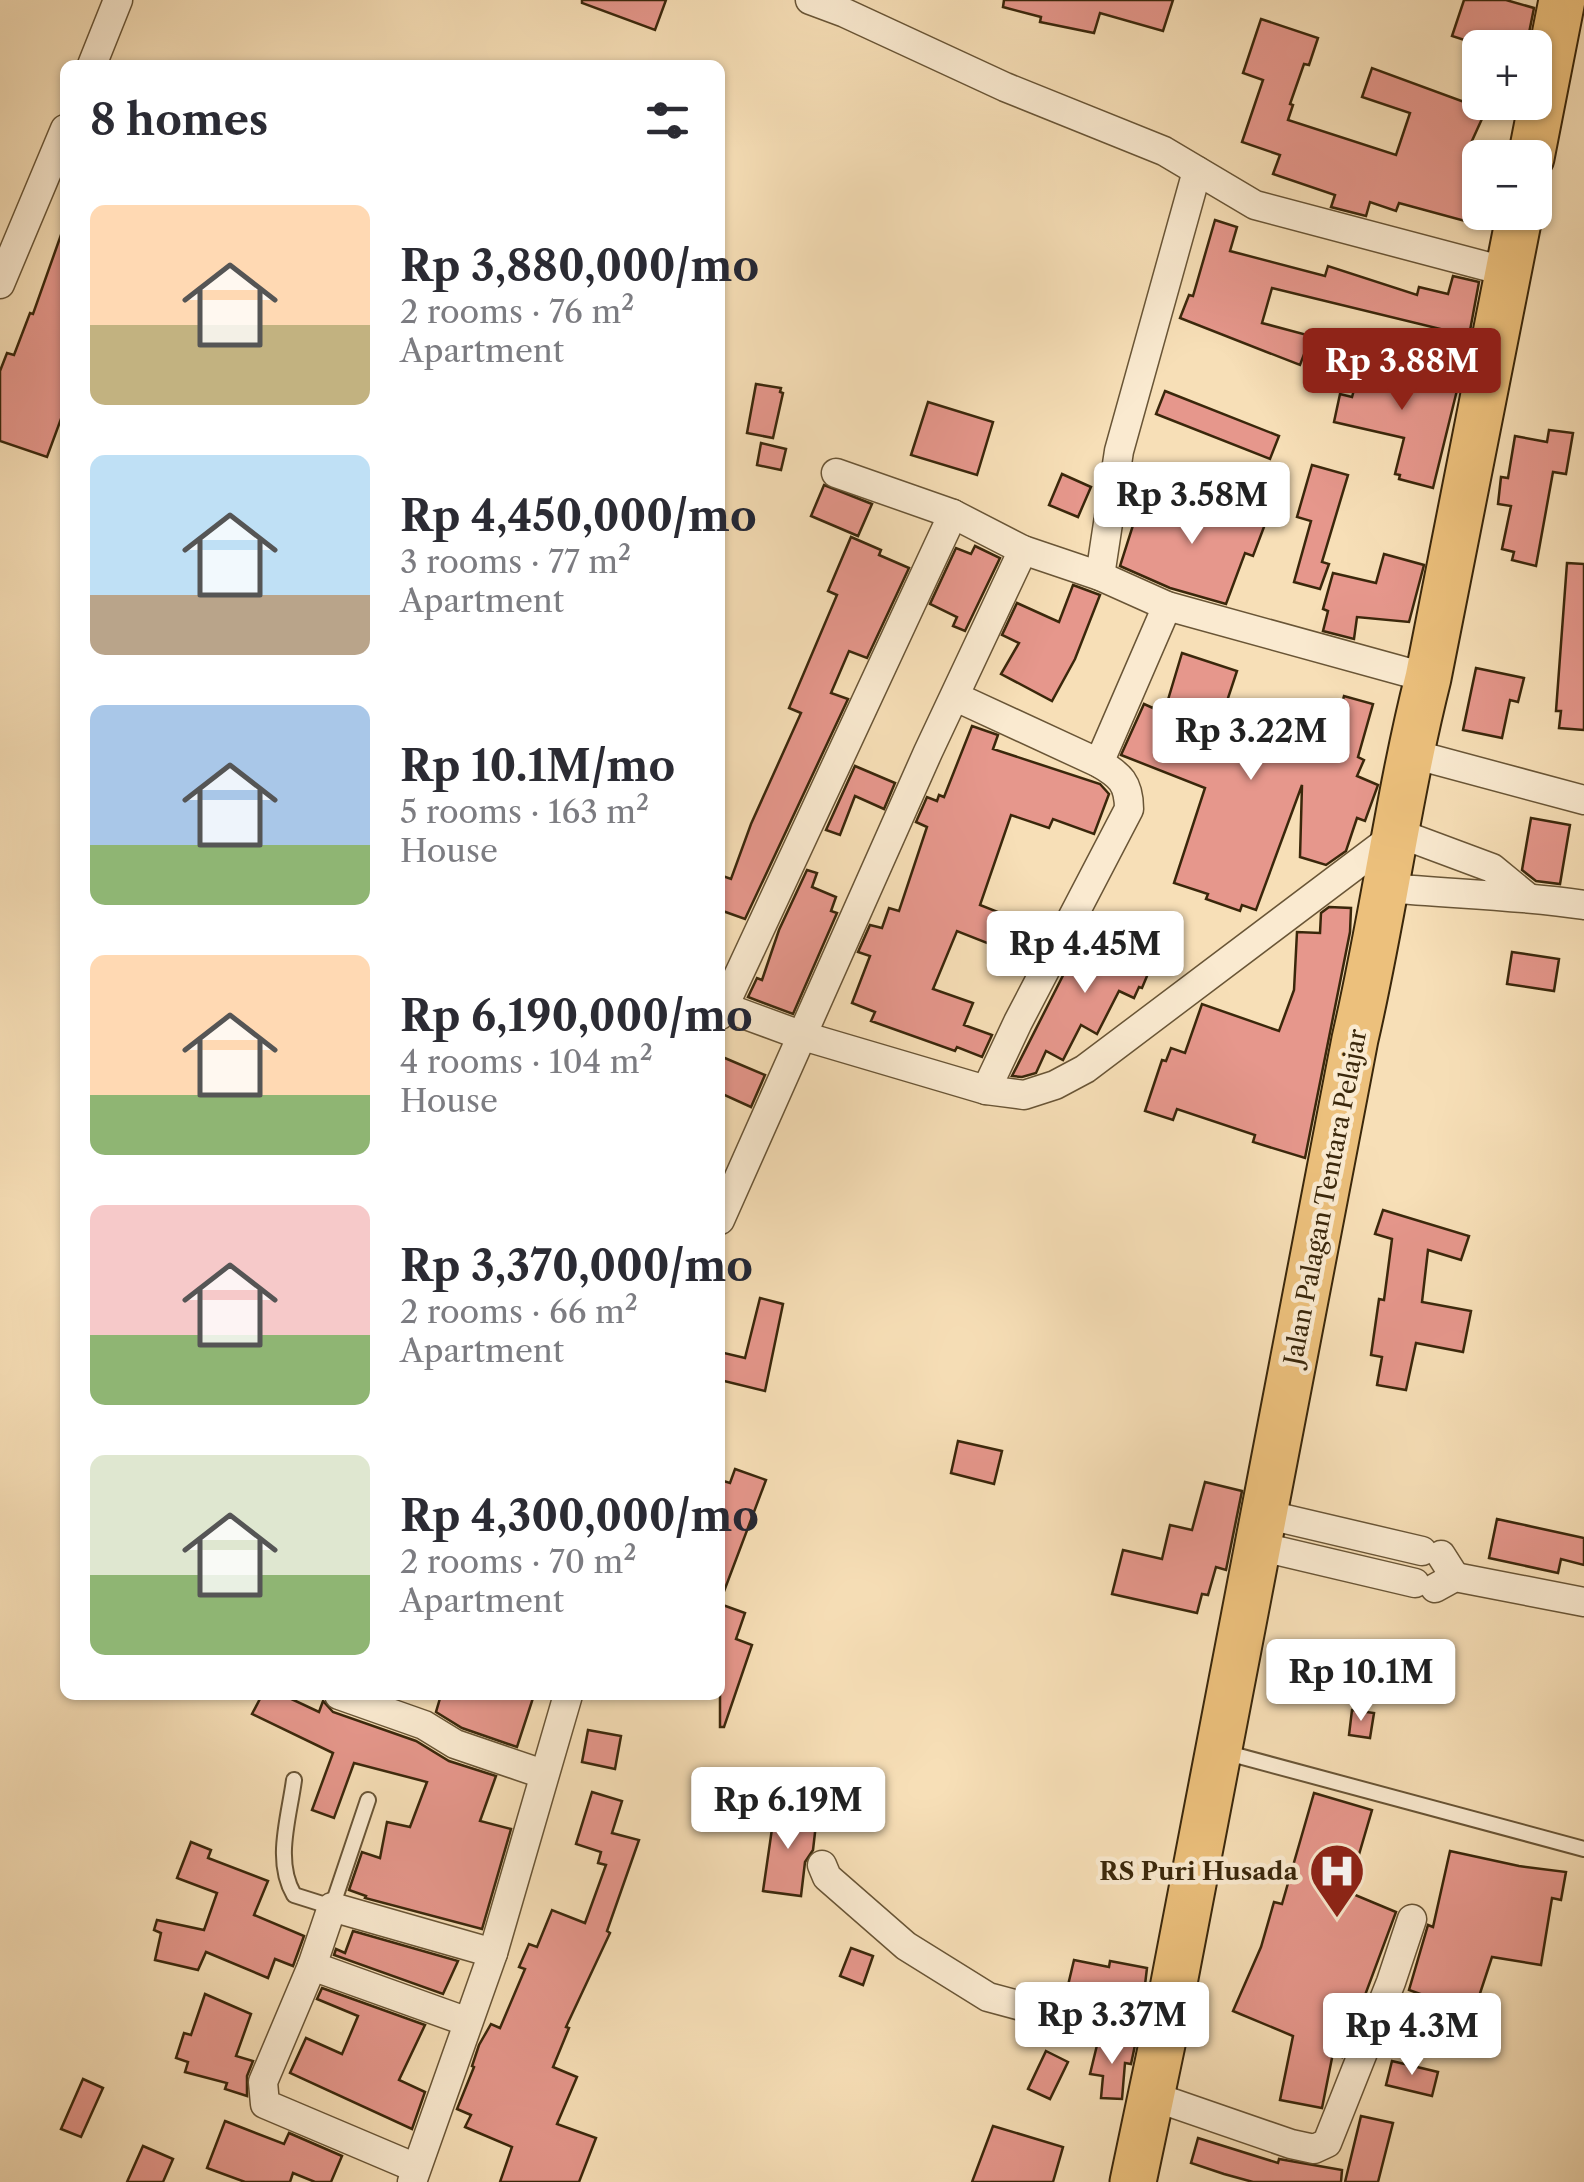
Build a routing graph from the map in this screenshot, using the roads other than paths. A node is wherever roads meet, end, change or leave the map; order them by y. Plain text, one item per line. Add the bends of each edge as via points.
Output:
1 (118, 0) edge
2 (810, 0) edge
3 (1562, 0) edge
4 (94, 60) edge
5 (1535, 140) edge
6 (60, 141) edge
7 (1198, 171) junction
8 (1516, 230) edge
9 (1508, 272) junction
10 (0, 284) edge
11 (836, 473) dead end
12 (952, 514) junction
13 (1023, 550) junction
14 (1100, 576) junction
15 (1167, 606) junction
16 (1428, 678) junction
17 (956, 697) junction
18 (1409, 754) junction
19 (1099, 762) junction
20 (1584, 800) edge
21 (1398, 833) junction
22 (1388, 888) junction
23 (1526, 896) junction
24 (1584, 906) edge
25 (725, 1005) edge
26 (725, 1012) edge
27 (803, 1036) junction
28 (986, 1090) junction
29 (725, 1209) edge
30 (1261, 1530) junction
31 (1584, 1602) edge
32 (352, 1700) edge
33 (566, 1700) edge
34 (1219, 1750) junction
35 (543, 1774) junction
36 (294, 1780) dead end
37 (368, 1800) dead end
38 (1584, 1849) edge
39 (822, 1864) dead end
40 (332, 1907) junction
41 (1412, 1919) dead end
42 (493, 1953) junction
43 (312, 1966) junction
44 (468, 2022) junction
45 (1165, 2030) junction
46 (1152, 2096) junction
47 (414, 2175) edge
48 (1133, 2182) edge

1 - 4 street
2 - 7 street
3 - 5 main road
6 - 10 street
7 - 9 street via 1255,205
7 - 14 street via 1119,451
8 - 9 main road, Jalan Palagan Tentara Pelajar
9 - 16 main road, Jalan Palagan Tentara Pelajar
11 - 12 street
12 - 13 street
12 - 25 street
13 - 14 street
13 - 17 street
14 - 15 street
15 - 16 street
15 - 19 street
16 - 18 main road, Jalan Palagan Tentara Pelajar
17 - 19 street
17 - 27 street
18 - 20 street
18 - 21 main road, Jalan Palagan Tentara Pelajar
19 - 28 street via 1119,774 1129,790 1129,808
21 - 22 main road, Jalan Palagan Tentara Pelajar
21 - 23 street via 1492,868
21 - 28 street via 1086,1069 1024,1095
22 - 23 street
22 - 30 main road, Jalan Palagan Tentara Pelajar
23 - 24 street
26 - 27 street
27 - 28 street
27 - 29 street
30 - 31 street
30 - 34 main road, Jalan Palagan Tentara Pelajar
32 - 35 street
33 - 35 street
34 - 38 lane
34 - 45 main road, Jalan Palagan Tentara Pelajar
35 - 42 street
36 - 40 lane via 282,1866 286,1880 294,1895
37 - 40 lane
39 - 45 street via 827,1877 906,1946 988,1997 1077,2021
40 - 42 street
40 - 43 street
41 - 46 street via 1327,2143 1314,2149 1291,2144
42 - 44 street
43 - 44 street
43 - 47 street via 263,2082 265,2104
44 - 47 street
45 - 46 main road, Jalan Palagan Tentara Pelajar
46 - 48 main road, Jalan Palagan Tentara Pelajar

